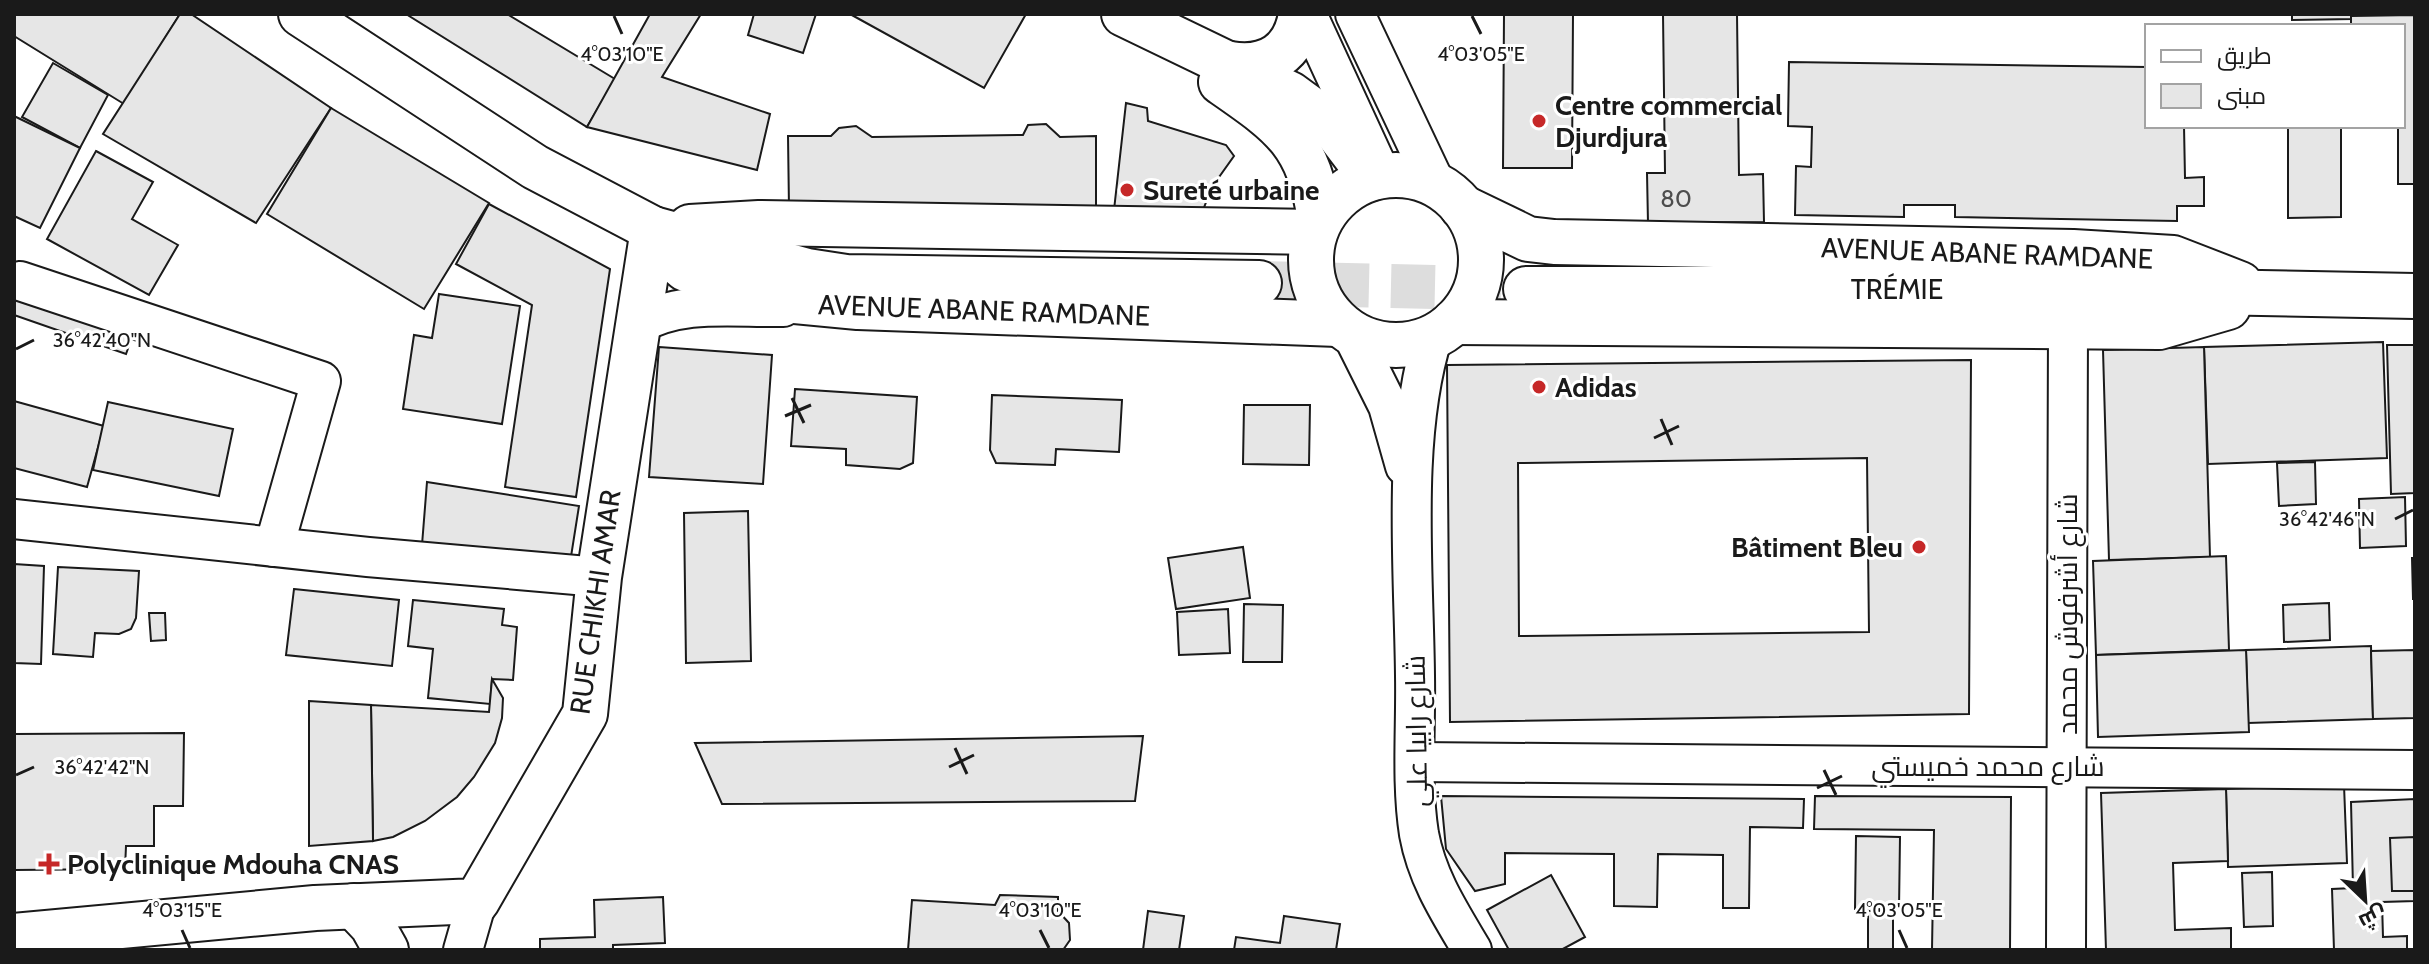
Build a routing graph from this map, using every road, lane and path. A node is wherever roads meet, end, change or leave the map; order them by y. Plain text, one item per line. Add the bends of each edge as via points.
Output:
1 (301, 14) edge
2 (1124, 14) edge
3 (1304, 14) edge
4 (1355, 14) edge
5 (1230, 64) junction
6 (1377, 177) junction
7 (1449, 196) junction
8 (1318, 226) junction
9 (653, 229) junction
10 (20, 281) dead end
11 (1259, 283) tunnel mouth
12 (1526, 289) tunnel mouth
13 (2268, 295) junction
14 (2415, 296) edge
15 (858, 307) junction
16 (637, 325) junction
17 (2068, 327) junction
18 (1345, 328) junction
19 (1444, 329) junction
20 (1413, 499) junction
21 (14, 519) edge
22 (274, 547) junction
23 (599, 577) junction
24 (1416, 762) junction
25 (2067, 767) junction
26 (2415, 770) edge
27 (477, 901) junction
28 (354, 906) junction
29 (14, 936) edge
30 (386, 950) edge
31 (463, 950) edge
32 (1472, 950) edge
33 (2066, 950) edge

1 - 9 main road, AVENUE ABANE RAMDANE via 535,167
2 - 5 main road
2 - 8 main road via 1291,137 1311,174
3 - 5 main road via 1290,46 1278,57 1263,64
3 - 6 street
4 - 7 street
5 - 6 main road via 1322,117
6 - 7 main road via 1419,178
6 - 8 main road via 1342,194
7 - 13 main road, AVENUE ABANE RAMDANE via 1528,239 2173,258
7 - 19 main road via 1473,225 1481,266 1477,287
8 - 9 main road via 759,223
8 - 18 main road via 1311,271 1316,291
9 - 11 main road, AVENUE ABANE RAMDANE via 846,277
9 - 15 main road, AVENUE ABANE RAMDANE via 674,259 702,277 774,299
9 - 16 main road, RUE CHIKHI AMAR
10 - 22 street via 321,381
12 - 13 main road, TRÉMIE via 2045,289
13 - 14 main road, TRÉMIE
13 - 17 main road via 2159,327
15 - 16 street via 686,308 660,311
15 - 18 main road, AVENUE ABANE RAMDANE
16 - 23 main road, RUE CHIKHI AMAR
17 - 19 main road
17 - 25 street, شارع أشرفوش محمد
18 - 19 main road via 1371,342 1392,345
18 - 20 street via 1388,406
19 - 20 street via 1424,365
20 - 24 street, شارع رابيا علي
21 - 22 street
22 - 23 street
23 - 27 main road, RUE CHIKHI AMAR via 585,714
24 - 25 street, شارع محمد خميستي
24 - 32 street, شارع رابيا علي via 1419,834 1428,869
25 - 26 street, شارع محمد خميستي
25 - 33 street, شارع أشرفوش محمد
27 - 28 main road
27 - 31 street, RUE CHIKHI AMAR
28 - 29 main road
28 - 30 main road

